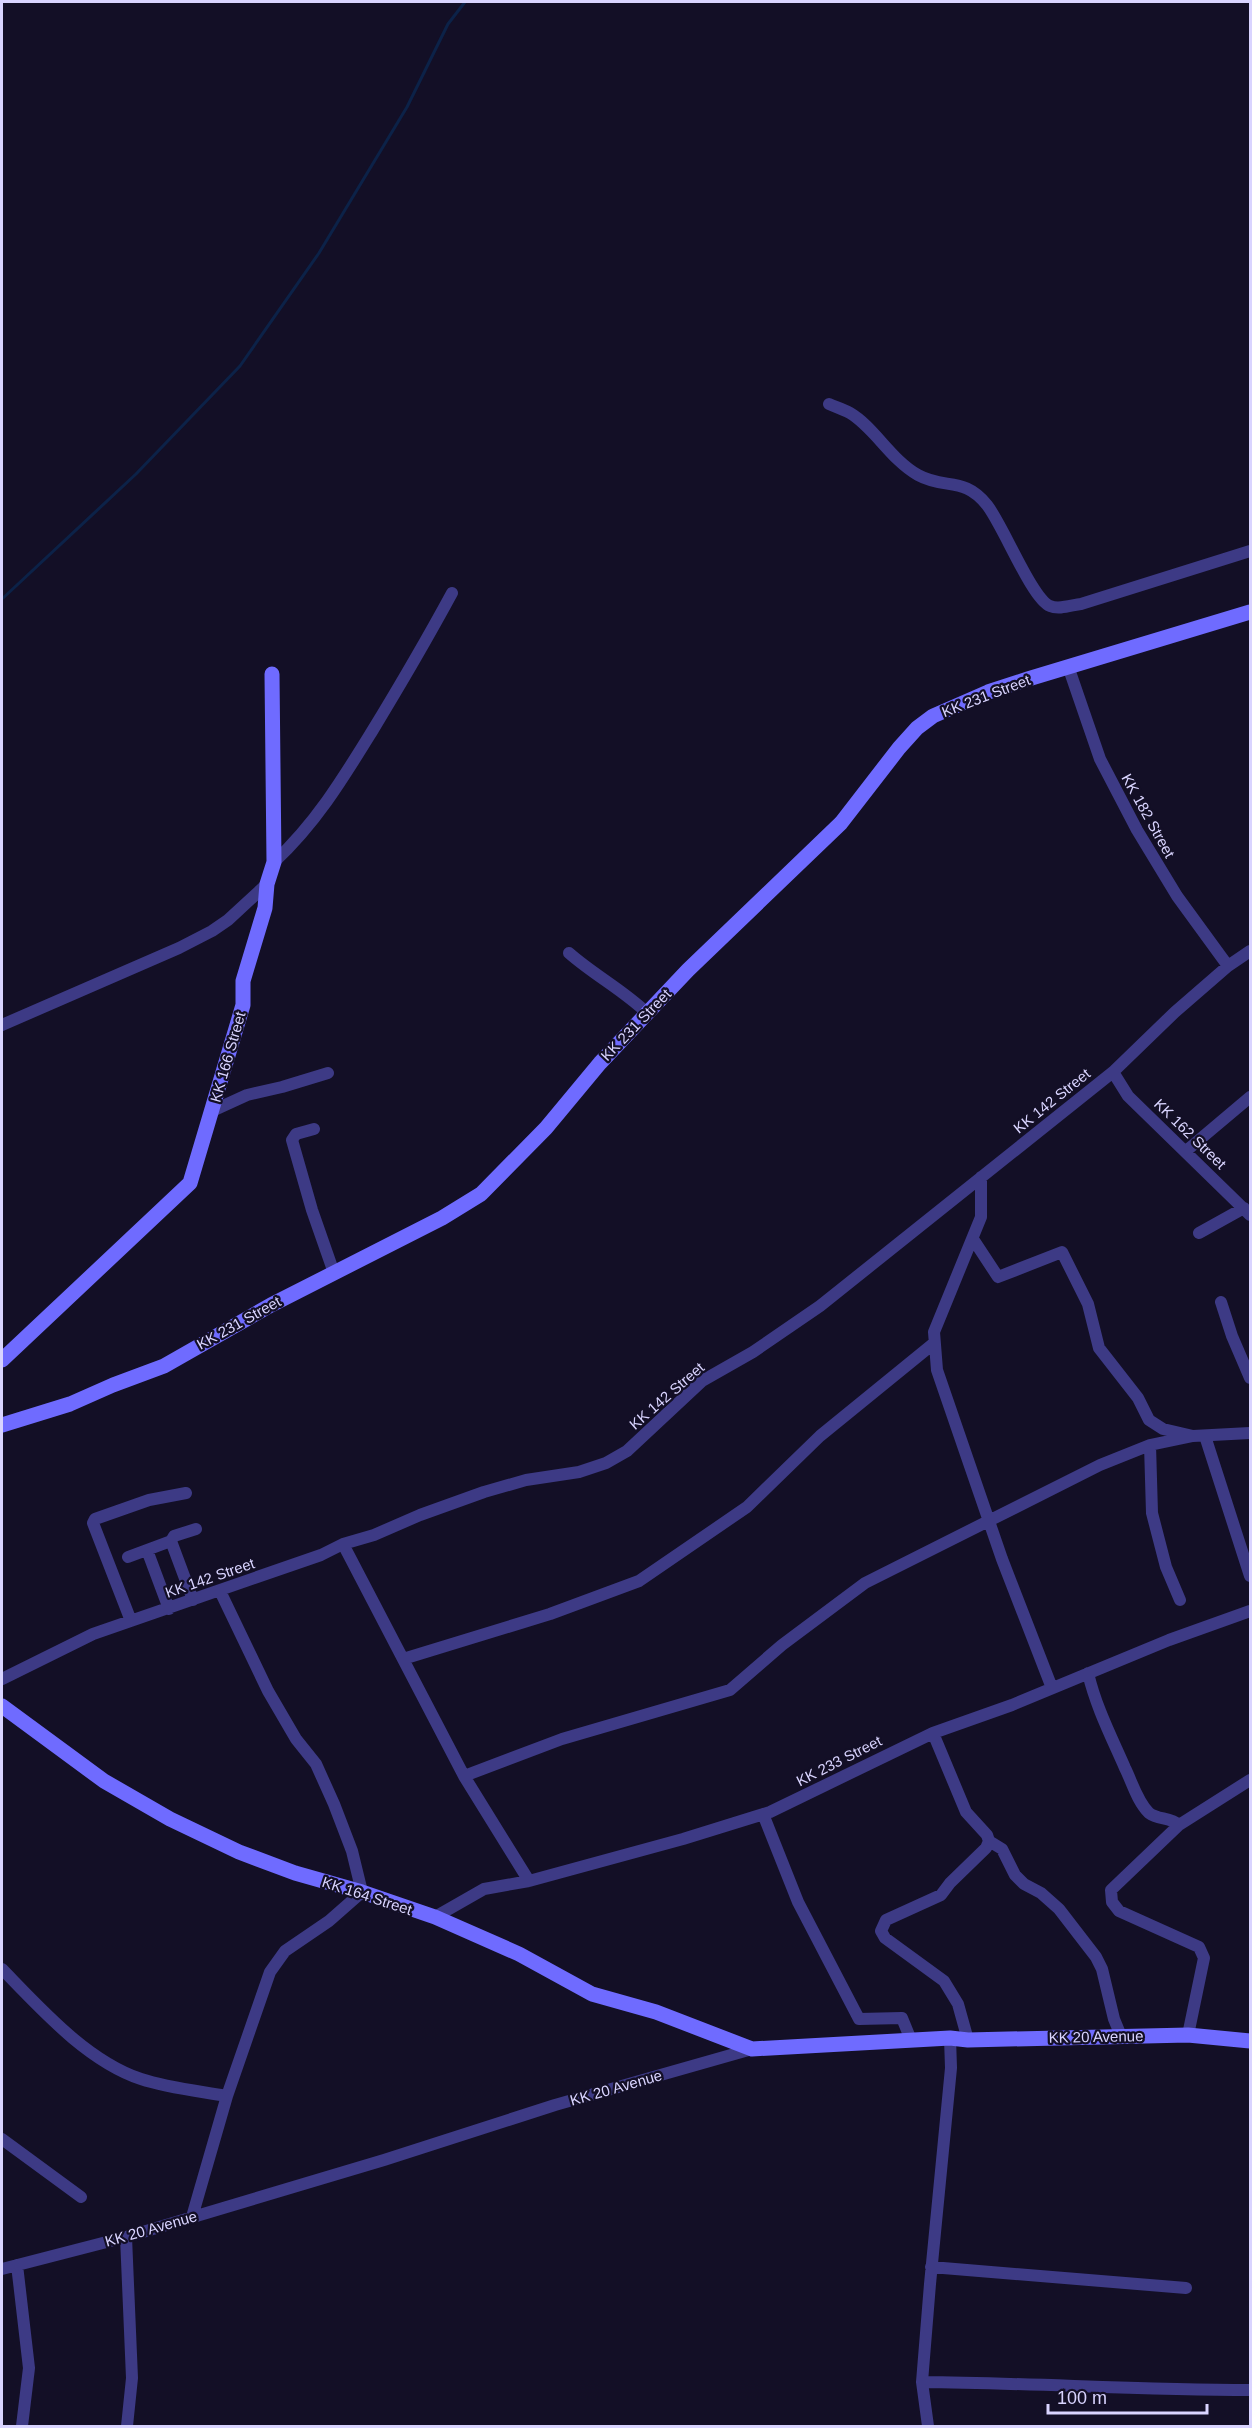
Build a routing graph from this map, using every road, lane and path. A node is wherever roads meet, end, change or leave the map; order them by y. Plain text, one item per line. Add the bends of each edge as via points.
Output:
1 (829, 404) dead end
2 (1251, 551) edge
3 (452, 593) dead end
4 (1251, 612) edge
5 (1068, 666) junction
6 (272, 674) dead end
7 (274, 862) junction
8 (267, 884) junction
9 (1251, 951) edge
10 (569, 953) dead end
11 (1228, 966) junction
12 (647, 1013) junction
13 (2, 1025) edge
14 (328, 1072) dead end
15 (1113, 1072) junction
16 (1251, 1097) edge
17 (212, 1110) junction
18 (314, 1129) dead end
19 (1186, 1151) junction
20 (981, 1178) junction
21 (1247, 1212) edge
22 (1199, 1233) dead end
23 (973, 1239) junction
24 (334, 1273) junction
25 (1221, 1302) dead end
26 (933, 1344) junction
27 (2, 1360) edge
28 (1251, 1378) edge
29 (2, 1425) edge
30 (1251, 1433) edge
31 (1199, 1436) junction
32 (1150, 1445) junction
33 (186, 1492) dead end
34 (989, 1520) junction
35 (196, 1529) dead end
36 (171, 1540) junction
37 (343, 1544) junction
38 (147, 1550) junction
39 (128, 1557) dead end
40 (1251, 1576) edge
41 (220, 1591) junction
42 (193, 1600) junction
43 (1179, 1600) dead end
44 (169, 1609) junction
45 (1251, 1611) edge
46 (131, 1621) junction
47 (403, 1659) junction
48 (1088, 1673) junction
49 (2, 1679) edge
50 (1052, 1688) junction
51 (2, 1706) edge
52 (933, 1733) junction
53 (464, 1776) junction
54 (1251, 1779) edge
55 (764, 1814) junction
56 (1179, 1825) junction
57 (989, 1841) junction
58 (529, 1881) junction
59 (362, 1892) junction
60 (435, 1917) junction
61 (2, 1969) edge
62 (1188, 2035) junction
63 (1121, 2037) junction
64 (950, 2038) junction
65 (911, 2040) junction
66 (968, 2040) junction
67 (1251, 2041) edge
68 (752, 2049) junction
69 (227, 2096) junction
70 (2, 2139) edge
71 (81, 2198) dead end
72 (192, 2217) junction
73 (126, 2237) junction
74 (17, 2265) junction
75 (931, 2267) junction
76 (2, 2269) edge
77 (1186, 2288) dead end
78 (922, 2382) junction
79 (1251, 2390) edge
80 (22, 2427) edge
81 (127, 2427) edge
82 (928, 2427) edge

1 - 2 street via 852,414 919,476 969,488 992,512 1047,605 1056,608 1081,604
3 - 7 street via 332,797 295,843
4 - 5 street, KK 231 Street
5 - 11 street, KK 182 Street via 1100,759 1137,830 1177,896
5 - 12 street, KK 231 Street via 988,692 933,716 917,728 841,823
6 - 7 street, KK 166 Street
7 - 8 street, KK 166 Street
8 - 13 street via 212,931
8 - 17 street, KK 166 Street via 265,908 243,981 243,1005
9 - 11 street, KK 142 Street
10 - 12 street
11 - 15 street, KK 142 Street
12 - 24 street, KK 231 Street via 546,1128 481,1194
14 - 17 street via 247,1095
15 - 19 street, KK 162 Street via 1128,1096
15 - 20 street, KK 142 Street
16 - 19 street
17 - 27 street, KK 166 Street via 189,1183
18 - 24 street via 296,1134 292,1140
19 - 21 street, KK 162 Street
20 - 23 street via 981,1217
20 - 37 street, KK 142 Street via 820,1306 702,1381 627,1451 579,1472 526,1480 484,1492
21 - 22 street
23 - 26 street via 934,1332
23 - 31 street via 998,1277 1062,1252 1088,1304 1099,1347 1138,1398 1149,1420 1163,1429
24 - 29 street, KK 231 Street via 164,1366 70,1404
25 - 28 street
26 - 34 street via 937,1370
26 - 47 street via 820,1436 747,1507 639,1581 550,1614
30 - 31 street
31 - 32 street
31 - 40 street
32 - 34 street
32 - 43 street via 1152,1513
33 - 46 street via 149,1500 93,1523
34 - 50 street
34 - 53 street via 865,1583 730,1690 562,1739
35 - 36 street
36 - 38 street
36 - 42 street
37 - 41 street, KK 142 Street
37 - 47 street
38 - 39 street
38 - 44 street
41 - 42 street, KK 142 Street
41 - 59 street via 268,1691 316,1764 352,1851
42 - 44 street, KK 142 Street
44 - 46 street, KK 142 Street
45 - 48 street, KK 233 Street
46 - 49 street, KK 142 Street via 93,1634
47 - 53 street
48 - 50 street, KK 233 Street
48 - 56 street via 1093,1696 1137,1795 1149,1812
50 - 52 street, KK 233 Street
51 - 59 street, KK 164 Street via 104,1781 170,1819 295,1874
52 - 55 street, KK 233 Street
52 - 57 street via 966,1812
53 - 58 street
54 - 56 street
55 - 58 street, KK 233 Street
55 - 65 street via 798,1902 859,2019 902,2018
56 - 62 street via 1112,1890 1112,1902 1119,1911 1199,1947 1204,1958
57 - 63 street via 1002,1849 1024,1884 1059,1909 1096,1957
57 - 66 street via 941,1895 886,1920 881,1931 944,1981 961,2010
58 - 60 street, KK 233 Street via 483,1889
59 - 60 street, KK 164 Street
59 - 69 street via 277,1960 252,2018
60 - 68 street, KK 164 Street via 519,1954 592,1994 656,2012
61 - 69 street via 47,2015 113,2066 143,2080
62 - 63 street, KK 20 Avenue
62 - 67 street, KK 20 Avenue
63 - 66 street, KK 20 Avenue
64 - 65 street, KK 20 Avenue
64 - 66 street, KK 20 Avenue
64 - 75 street via 951,2068
65 - 68 street, KK 20 Avenue
68 - 72 street, KK 20 Avenue
69 - 72 street
70 - 71 street
72 - 73 street, KK 20 Avenue
73 - 74 street, KK 20 Avenue
73 - 81 street via 132,2378
74 - 76 street, KK 20 Avenue
74 - 80 street via 29,2368
75 - 77 street
75 - 78 street
78 - 79 street
78 - 82 street

